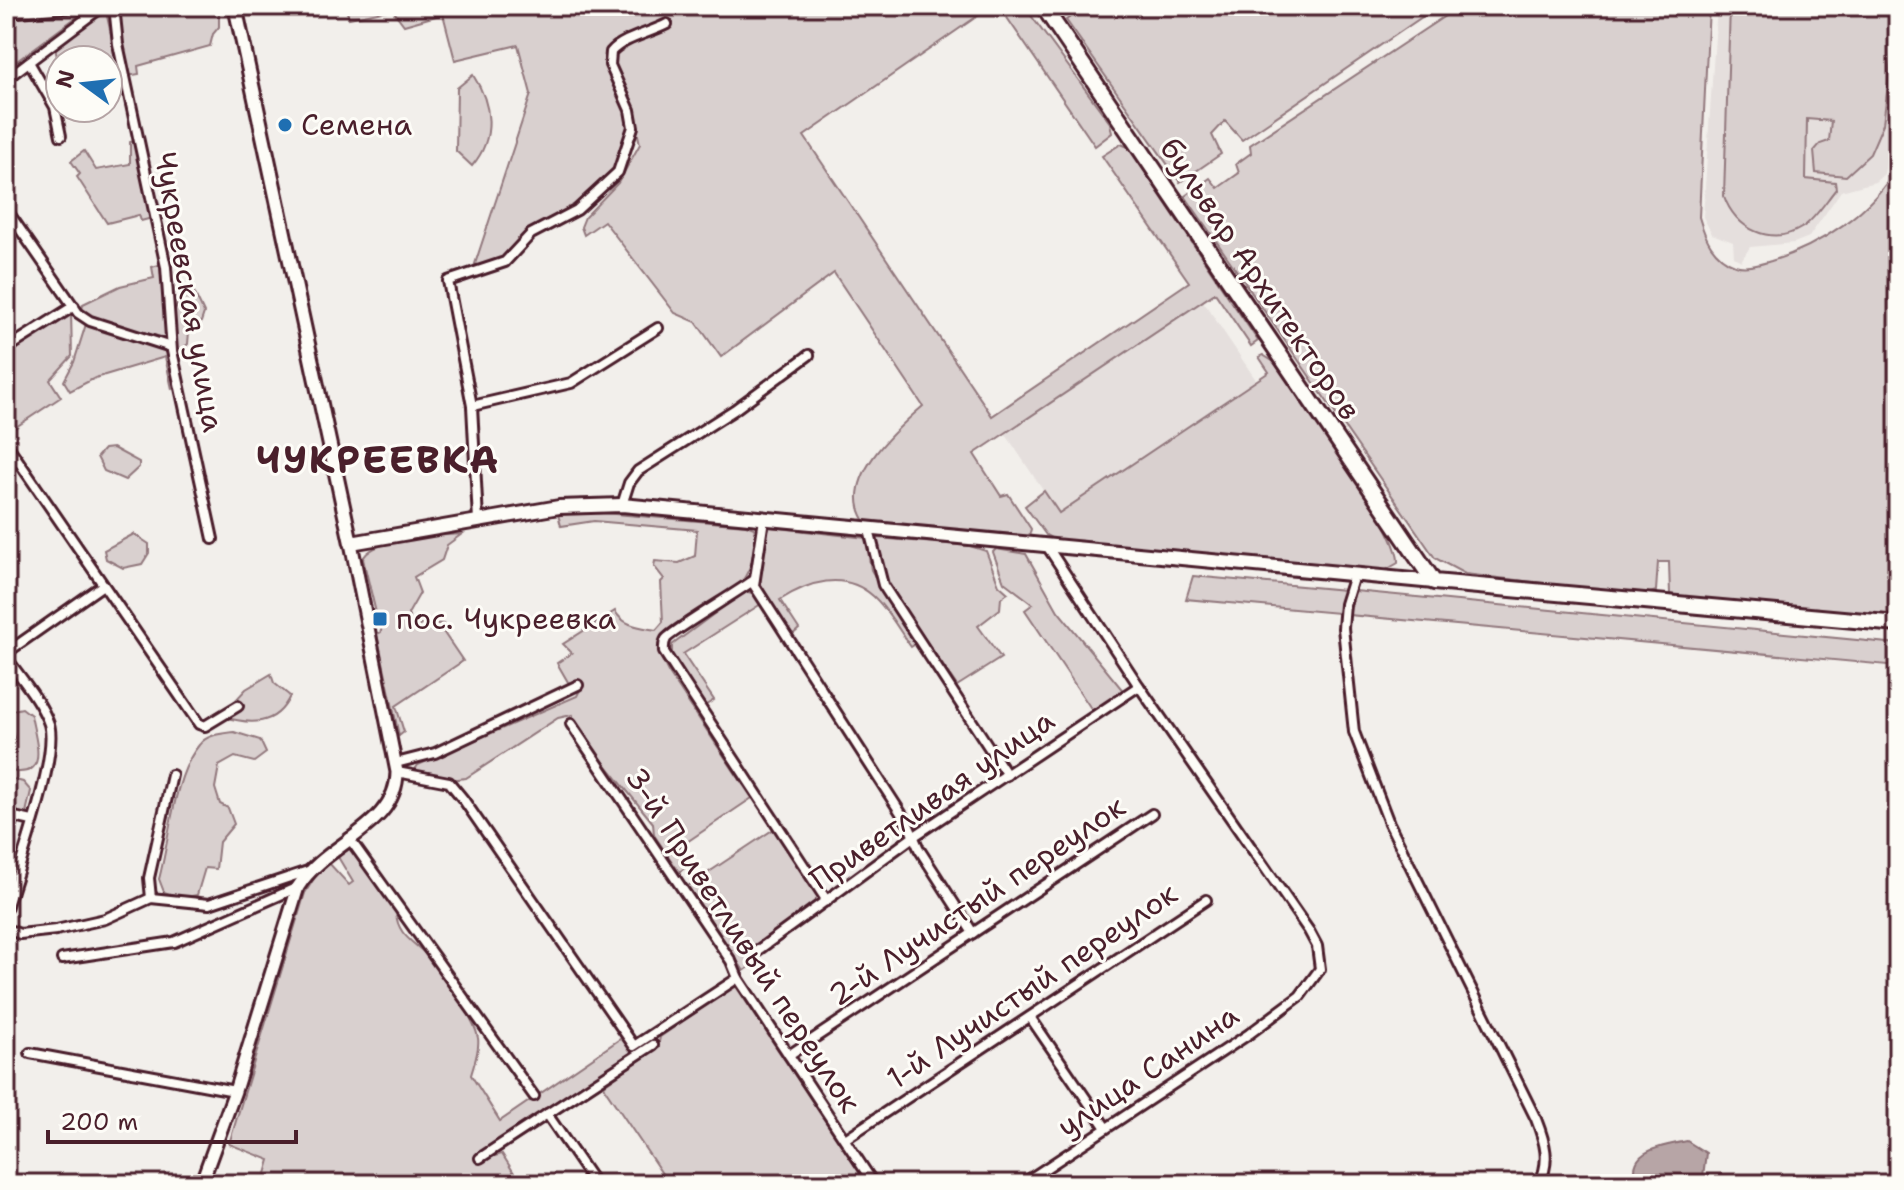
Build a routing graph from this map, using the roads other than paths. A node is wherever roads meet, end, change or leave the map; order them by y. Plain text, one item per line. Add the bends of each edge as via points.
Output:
1 (90, 6) edge
2 (103, 6) edge
3 (114, 6) edge
4 (235, 6) edge
5 (1043, 6) edge
6 (6, 13) edge
7 (667, 24) dead end
8 (29, 62) junction
9 (6, 79) edge
10 (61, 136) dead end
11 (6, 209) edge
12 (74, 306) junction
13 (658, 328) dead end
14 (171, 347) junction
15 (6, 349) edge
16 (809, 355) dead end
17 (472, 406) junction
18 (6, 443) edge
19 (622, 505) junction
20 (764, 519) junction
21 (478, 520) junction
22 (869, 530) junction
23 (213, 539) dead end
24 (351, 543) junction
25 (1047, 546) junction
26 (1354, 575) junction
27 (754, 580) junction
28 (1434, 582) junction
29 (103, 585) junction
30 (1898, 624) edge
31 (6, 655) edge
32 (578, 685) dead end
33 (1139, 686) junction
34 (238, 706) dead end
35 (571, 724) dead end
36 (396, 768) junction
37 (172, 775) dead end
38 (1007, 775) junction
39 (1152, 814) dead end
40 (6, 815) edge
41 (32, 821) junction
42 (913, 837) junction
43 (349, 838) junction
44 (308, 871) junction
45 (298, 887) junction
46 (151, 898) junction
47 (1206, 900) dead end
48 (827, 901) junction
49 (6, 909) edge
50 (6, 929) edge
51 (973, 933) junction
52 (754, 953) dead end
53 (62, 959) dead end
54 (738, 978) junction
55 (1030, 1017) junction
56 (653, 1045) dead end
57 (30, 1053) dead end
58 (789, 1055) junction
59 (235, 1091) junction
60 (534, 1096) dead end
61 (547, 1114) junction
62 (1106, 1128) junction
63 (845, 1139) junction
64 (480, 1158) dead end
65 (201, 1184) edge
66 (595, 1184) edge
67 (874, 1184) edge
68 (1022, 1184) edge
69 (1539, 1184) edge

1 - 6 street
2 - 8 street
3 - 14 street, Чукреевская улица via 166,267
4 - 24 main road
5 - 28 main road, бульвар Архитекторов
7 - 17 street via 617,44 611,52 610,65 633,127 625,159 611,182 565,219 531,234 505,262 448,281
8 - 9 street
8 - 10 street via 55,107
11 - 12 street
12 - 14 street via 90,321
12 - 15 street
13 - 17 street via 561,388
14 - 23 street, Чукреевская улица
16 - 19 street via 638,471
17 - 21 street
18 - 29 street
19 - 20 main road
19 - 21 main road via 559,507
20 - 22 main road
20 - 27 street
21 - 24 main road
22 - 25 main road
22 - 38 street via 883,585
24 - 36 street
25 - 26 main road
25 - 33 street
26 - 28 main road
26 - 69 street via 1343,628 1354,732 1389,823 1536,1119 1547,1163
27 - 42 street
27 - 48 street via 673,632 664,652
28 - 30 main road
29 - 31 street
29 - 34 street via 199,724 219,720
31 - 41 street via 50,733
32 - 36 street
33 - 38 street, Приветливая улица
33 - 62 street, улица Санина via 1317,946 1320,969 1300,996
35 - 54 street, 3-й Приветливый переулок
36 - 43 street via 389,805
36 - 54 street via 449,782 456,790 634,1046
37 - 46 street via 149,878
38 - 42 street, Приветливая улица
39 - 51 street, 2-й Лучистый переулок
40 - 41 street
41 - 49 street
42 - 48 street, Приветливая улица
42 - 51 street
43 - 44 street
43 - 60 street
44 - 45 street
44 - 46 street via 209,904
45 - 53 street via 174,942
45 - 59 street
46 - 50 street via 105,919 56,930 20,934
47 - 55 street, 1-й Лучистый переулок
48 - 52 street, Приветливая улица
51 - 58 street, 2-й Лучистый переулок
54 - 58 street, 3-й Приветливый переулок
55 - 62 street
55 - 63 street, 1-й Лучистый переулок
56 - 61 street
57 - 59 street
58 - 63 street, 3-й Приветливый переулок
59 - 65 street
61 - 64 street
61 - 66 street
62 - 68 street, улица Санина
63 - 67 street, 3-й Приветливый переулок

